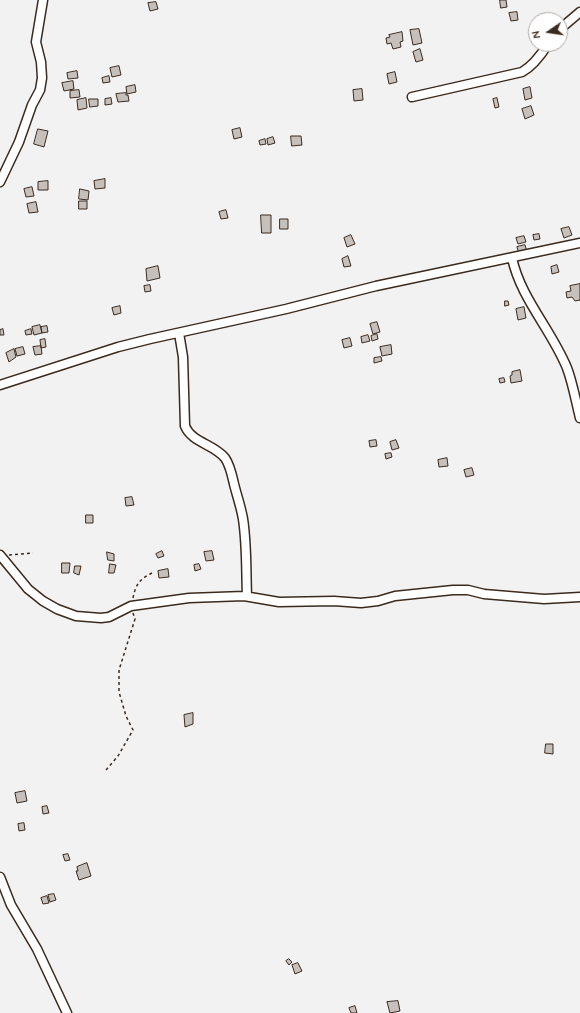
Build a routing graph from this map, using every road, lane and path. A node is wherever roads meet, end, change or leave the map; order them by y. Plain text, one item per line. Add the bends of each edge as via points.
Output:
1 (43, 0) edge
2 (580, 12) edge
3 (568, 22) edge
4 (542, 52) edge
5 (412, 97) dead end
6 (0, 182) edge
7 (580, 243) edge
8 (512, 258) junction
9 (179, 333) junction
10 (0, 385) edge
11 (580, 418) edge
12 (33, 553) dead end
13 (1, 556) edge
14 (154, 572) dead end
15 (247, 596) junction
16 (580, 597) edge
17 (131, 606) junction
18 (106, 770) dead end
19 (0, 877) edge
20 (67, 1013) edge

1 - 6 street via 36,42 41,62 40,90
2 - 3 street
4 - 5 street via 529,69 522,72
7 - 8 street
8 - 9 street via 376,286
8 - 11 street via 523,291 567,368
9 - 10 street via 118,347
9 - 15 street via 183,357 185,426 193,437 212,447 229,465 243,520
12 - 13 path
13 - 17 street via 28,589 43,601 76,616 102,618
14 - 17 path via 143,577 135,587
15 - 16 street via 279,602 361,603 395,596 468,590 484,594 544,599
15 - 17 street via 189,598
17 - 18 path via 134,619 119,670 120,692 132,730 118,756
19 - 20 street via 11,905 37,949

